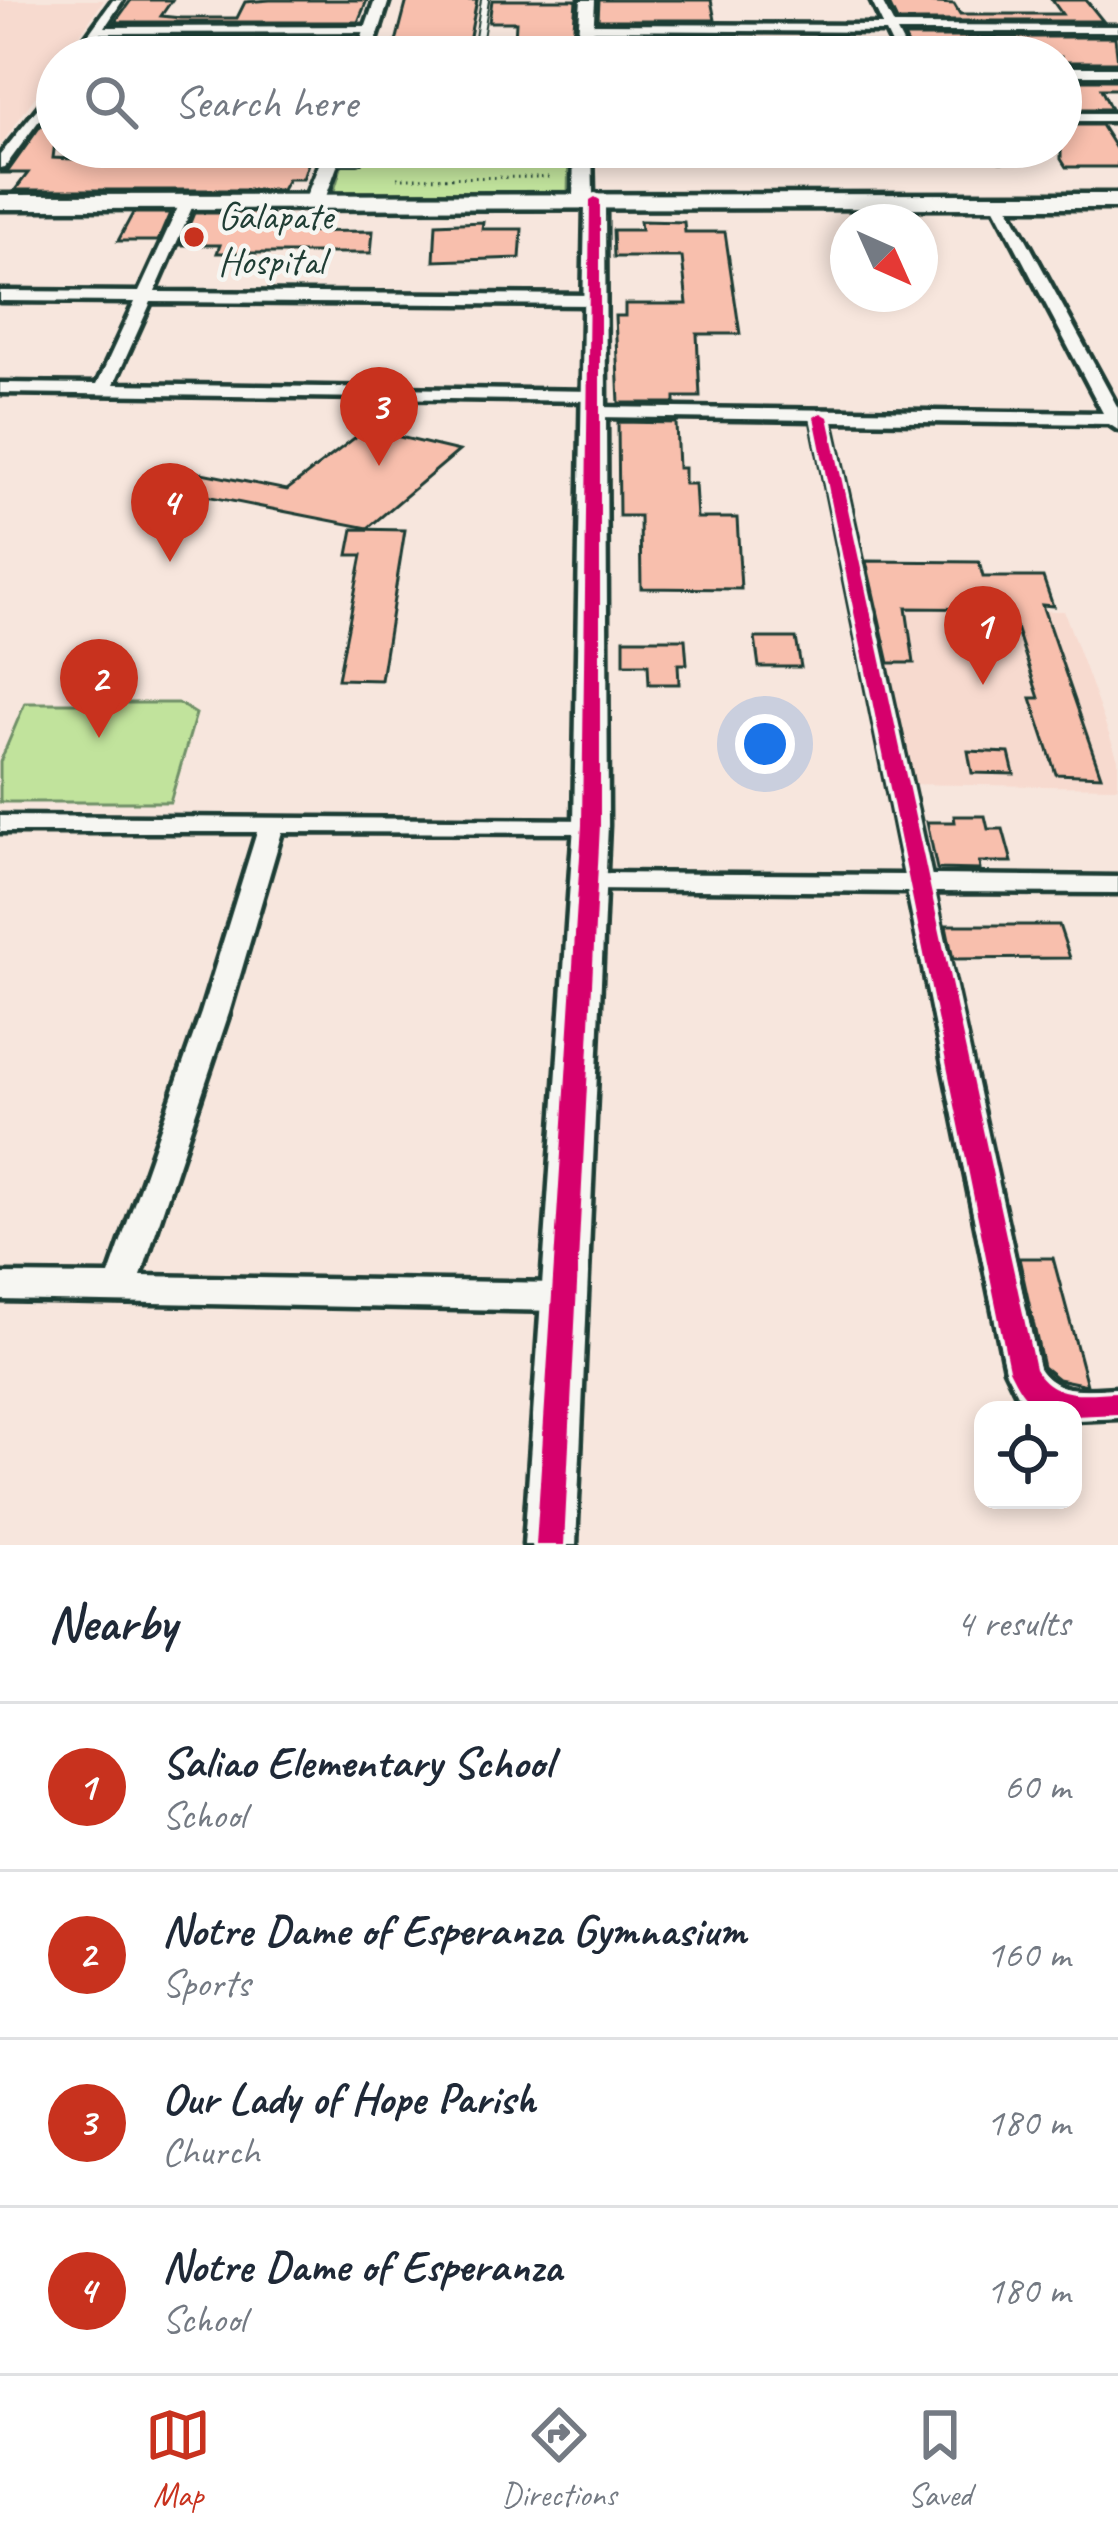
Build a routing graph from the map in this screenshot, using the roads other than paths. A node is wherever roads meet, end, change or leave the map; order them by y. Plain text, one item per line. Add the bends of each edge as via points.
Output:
1 (118, 0) edge
2 (382, 0) edge
3 (485, 0) edge
4 (588, 0) edge
5 (876, 0) edge
6 (585, 27) junction
7 (890, 28) junction
8 (374, 29) junction
9 (1118, 29) edge
10 (97, 30) junction
11 (93, 36) edge
12 (372, 36) edge
13 (479, 36) edge
14 (585, 36) edge
15 (894, 36) edge
16 (1082, 70) edge
17 (1118, 71) edge
18 (1082, 117) edge
19 (1118, 117) edge
20 (36, 120) edge
21 (0, 164) edge
22 (327, 168) edge
23 (586, 168) edge
24 (589, 200) junction
25 (998, 200) junction
26 (1118, 201) edge
27 (0, 202) edge
28 (314, 202) junction
29 (187, 203) junction
30 (0, 296) edge
31 (145, 297) junction
32 (595, 300) junction
33 (0, 388) edge
34 (103, 390) junction
35 (595, 404) junction
36 (820, 417) junction
37 (1117, 422) edge
38 (272, 823) junction
39 (0, 824) edge
40 (591, 825) junction
41 (589, 881) junction
42 (917, 881) junction
43 (1118, 884) edge
44 (0, 1287) edge
45 (121, 1287) junction
46 (561, 1298) junction
47 (1118, 1403) edge
48 (550, 1545) edge

1 - 10 street
2 - 8 street
3 - 13 lane
4 - 6 street
5 - 7 street
6 - 7 street
6 - 14 street
7 - 9 street
7 - 15 street
8 - 10 street
8 - 12 street
10 - 11 street
16 - 17 street
18 - 19 street
20 - 21 street
22 - 28 street
23 - 24 street
24 - 25 highway
24 - 28 highway
24 - 32 street
25 - 26 highway
25 - 37 street
27 - 29 highway
28 - 29 highway
29 - 31 street
30 - 31 street
31 - 32 street
31 - 34 street
32 - 35 street
33 - 34 street
34 - 35 street
35 - 36 street
35 - 40 street
36 - 37 street
36 - 42 street
38 - 39 street
38 - 40 street
38 - 45 street
40 - 41 street
41 - 42 street
41 - 46 street
42 - 43 street
42 - 47 street via 1028,1385 1050,1402
44 - 45 street
45 - 46 street
46 - 48 street

